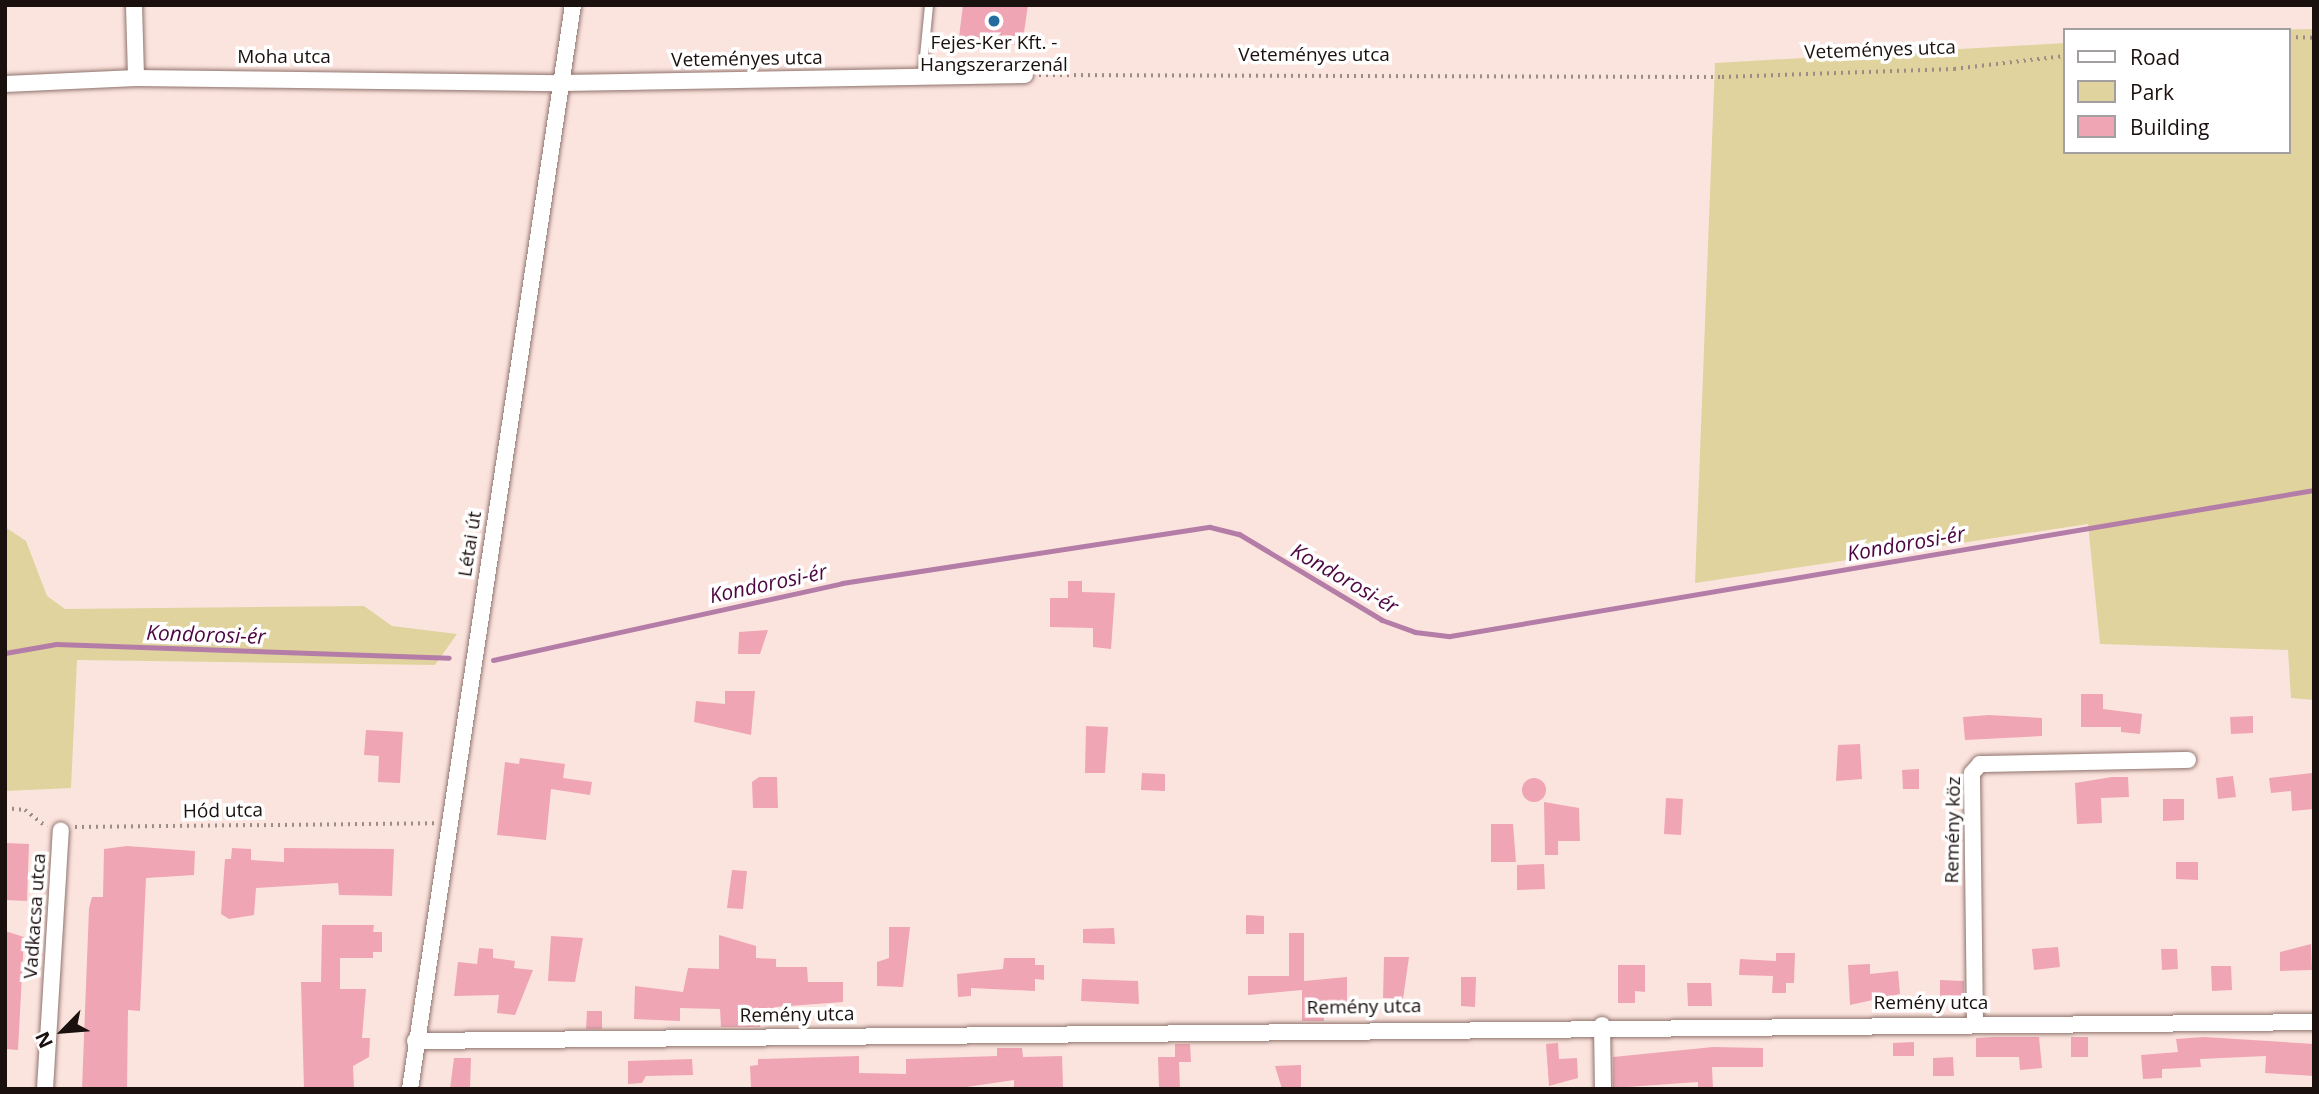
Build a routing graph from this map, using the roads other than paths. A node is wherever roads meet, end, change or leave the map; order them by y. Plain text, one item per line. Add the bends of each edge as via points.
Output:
1 (134, 5) edge
2 (573, 5) edge
3 (929, 5) edge
4 (1025, 75) road end
5 (922, 77) junction
6 (136, 78) junction
7 (5, 83) edge
8 (562, 83) junction
9 (2188, 760) dead end
10 (61, 830) road end
11 (2314, 1023) edge
12 (1975, 1024) junction
13 (1602, 1025) junction
14 (415, 1041) junction
15 (45, 1089) edge
16 (410, 1089) edge
17 (1603, 1089) edge

1 - 6 street
2 - 8 street, Létai út
3 - 5 lane
4 - 5 street, Veteményes utca
5 - 8 street, Veteményes utca
6 - 7 street, Moha utca
6 - 8 street, Moha utca
8 - 14 street, Létai út
9 - 12 street, Remény köz via 1980,764 1972,773
10 - 15 street, Vadkacsa utca
11 - 12 street, Remény utca
12 - 13 street, Remény utca
13 - 14 street, Remény utca
13 - 17 street
14 - 16 street, Létai út

